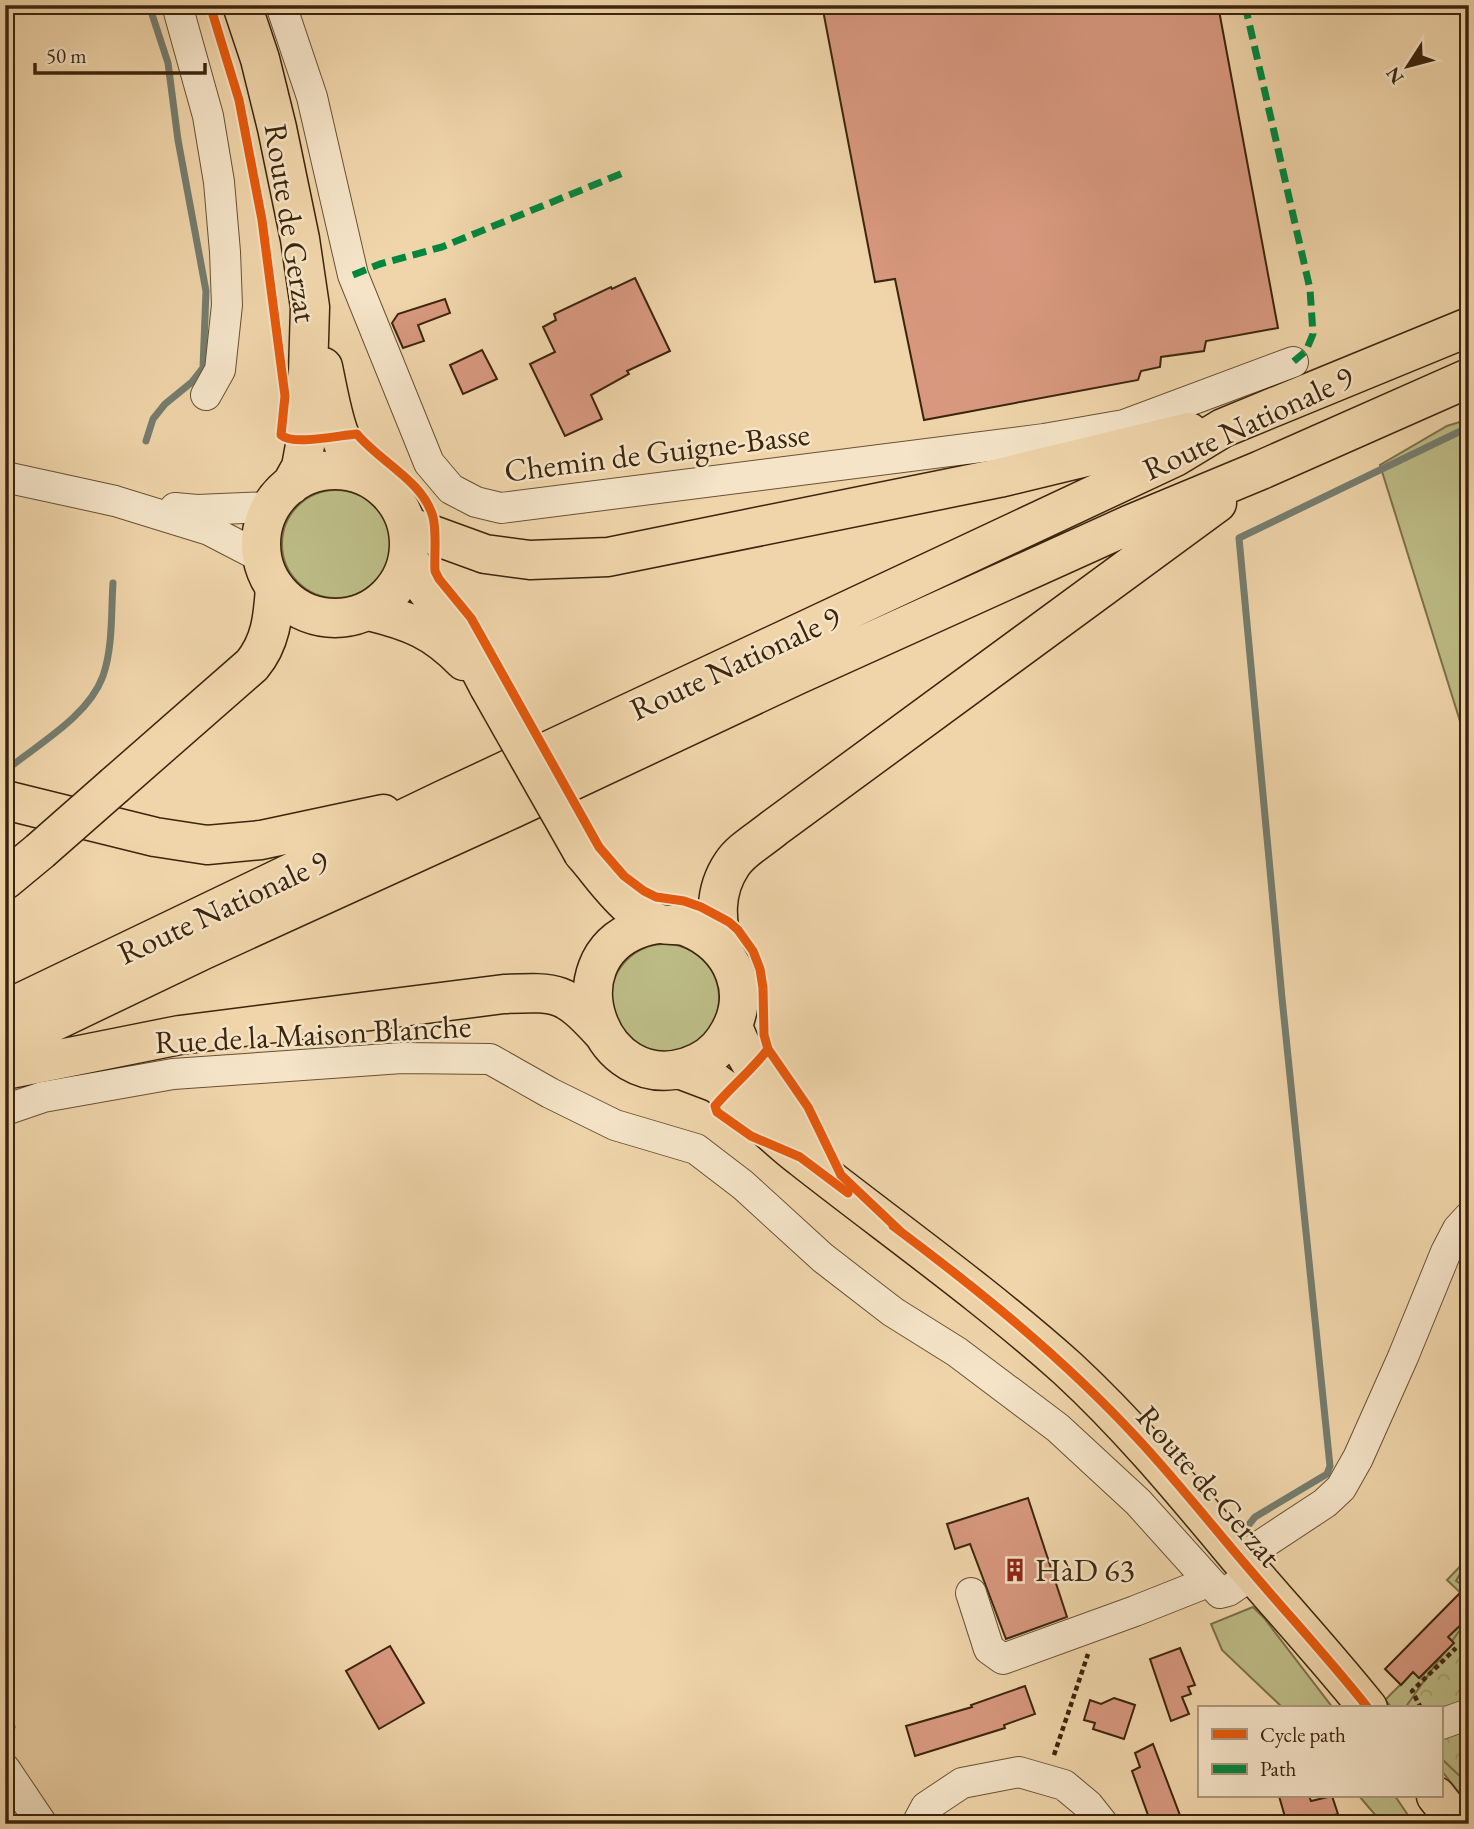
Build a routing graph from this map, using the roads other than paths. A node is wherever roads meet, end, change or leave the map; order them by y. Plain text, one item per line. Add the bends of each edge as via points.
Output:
1 (177, 5) edge
2 (242, 5) edge
3 (281, 5) edge
4 (310, 307) junction
5 (1469, 327) edge
6 (1293, 362) dead end
7 (1469, 378) edge
8 (206, 395) dead end
9 (1223, 428) junction
10 (1261, 470) junction
11 (362, 475) junction
12 (5, 477) edge
13 (281, 496) junction
14 (115, 501) junction
15 (408, 542) junction
16 (269, 573) junction
17 (369, 611) junction
18 (489, 687) junction
19 (5, 800) edge
20 (443, 800) junction
21 (583, 853) junction
22 (5, 880) edge
23 (659, 923) junction
24 (724, 953) junction
25 (604, 957) junction
26 (5, 1010) edge
27 (733, 1027) junction
28 (601, 1031) junction
29 (5, 1045) edge
30 (679, 1069) junction
31 (5, 1070) edge
32 (5, 1110) edge
33 (1469, 1217) edge
34 (901, 1232) junction
35 (1247, 1566) junction
36 (1208, 1581) junction
37 (971, 1593) dead end
38 (1349, 1706) edge
39 (1366, 1706) edge
40 (1469, 1714) edge
41 (1442, 1724) edge
42 (5, 1769) edge
43 (1411, 1798) edge
44 (1438, 1798) edge
45 (43, 1824) edge
46 (917, 1824) edge
47 (1103, 1824) edge
48 (1428, 1824) edge
49 (1458, 1824) edge

1 - 8 street via 208,116 225,252 227,305 220,370
2 - 4 main road, Route de Gerzat via 277,128
3 - 6 street, Chemin de Guigne-Basse via 312,97 362,303 429,463 451,489 476,502 502,508 1044,439 1124,425
4 - 11 main road via 338,435
4 - 13 main road, Route de Gerzat via 306,440 301,467
5 - 9 main road, Route Nationale 9
7 - 10 main road, Route Nationale 9
9 - 15 main road via 1186,432 999,478 608,557 530,560
9 - 20 main road, Route Nationale 9 via 1175,457
10 - 24 main road via 733,862 719,889 716,916
10 - 29 main road, Route Nationale 9 via 822,664
11 - 13 main road via 338,470 313,473
11 - 15 main road via 398,504
12 - 14 street
13 - 14 street via 197,510
13 - 16 main road via 264,523 261,540
14 - 16 street via 209,530
15 - 17 main road via 401,580
15 - 18 main road via 418,578 466,643
16 - 17 main road via 290,603 308,614 349,618
16 - 22 main road, bridge via 272,626 263,652 252,665
17 - 18 main road via 406,621 445,642
18 - 21 main road, bridge
19 - 20 main road via 207,845 261,840
20 - 26 main road, Route Nationale 9
21 - 23 main road via 632,908
21 - 25 main road via 603,921
23 - 24 main road via 683,925 706,936
23 - 25 main road via 618,940
24 - 27 main road via 739,989
25 - 28 main road via 592,994
27 - 30 main road via 711,1055
27 - 34 main road, Route de Gerzat via 753,1069 779,1106
28 - 30 main road via 615,1050 634,1063 656,1070
28 - 31 main road via 577,1005 558,995 504,994 180,1035
30 - 34 main road, Route de Gerzat via 727,1091 800,1157
32 - 36 street, Rue de la Maison Blanche via 43,1097 173,1074 402,1058 489,1059 615,1125 696,1149 823,1258 1058,1429 1138,1502
33 - 35 street via 1446,1252 1341,1488
34 - 35 main road, Route de Gerzat via 1030,1335 1100,1400
35 - 36 street via 1228,1591 1220,1593
35 - 38 main road, Route de Gerzat
35 - 39 main road, Route de Gerzat
36 - 37 street via 1003,1659 989,1649
40 - 41 street
42 - 45 street
43 - 48 main road
44 - 49 main road
46 - 47 street via 926,1807 962,1783 1019,1772 1064,1785

